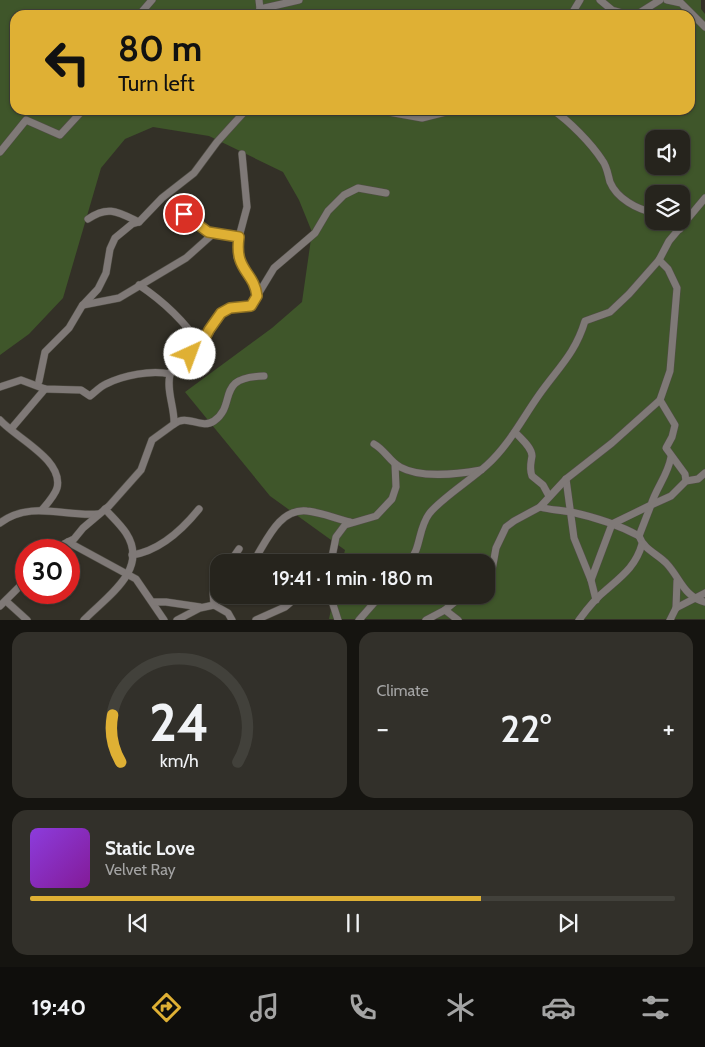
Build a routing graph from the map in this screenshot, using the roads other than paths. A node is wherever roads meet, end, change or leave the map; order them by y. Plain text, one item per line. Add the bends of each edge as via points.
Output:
1 (152, 0) edge
2 (298, 0) edge
3 (600, 0) edge
4 (660, 0) edge
5 (666, 0) edge
6 (143, 10) edge
7 (265, 10) edge
8 (612, 10) edge
9 (644, 10) edge
10 (688, 10) edge
11 (695, 17) edge
12 (705, 27) edge
13 (78, 115) edge
14 (241, 115) edge
15 (405, 115) edge
16 (434, 115) edge
17 (561, 115) edge
18 (0, 152) edge
19 (242, 154) dead end
20 (386, 193) dead end
21 (705, 198) edge
22 (645, 210) edge
23 (184, 214) dead end
24 (690, 217) edge
25 (88, 219) dead end
26 (139, 222) junction
27 (679, 230) edge
28 (214, 233) junction
29 (239, 237) junction
30 (659, 260) junction
31 (139, 285) junction
32 (257, 296) junction
33 (82, 306) junction
34 (201, 346) junction
35 (170, 374) junction
36 (264, 376) dead end
37 (39, 381) dead end
38 (0, 387) edge
39 (45, 389) junction
40 (660, 400) junction
41 (0, 420) edge
42 (174, 424) junction
43 (11, 429) junction
44 (515, 432) junction
45 (374, 444) dead end
46 (671, 457) junction
47 (395, 464) junction
48 (481, 470) junction
49 (705, 474) edge
50 (566, 480) junction
51 (686, 482) junction
52 (549, 496) junction
53 (651, 505) junction
54 (540, 507) junction
55 (105, 509) junction
56 (199, 509) dead end
57 (42, 510) junction
58 (570, 512) junction
59 (99, 514) junction
60 (0, 522) edge
61 (350, 522) junction
62 (612, 524) junction
63 (639, 536) junction
64 (71, 539) edge
65 (642, 544) junction
66 (80, 548) edge
67 (238, 549) dead end
68 (235, 554) edge
69 (258, 554) edge
70 (333, 554) edge
71 (415, 554) edge
72 (495, 554) edge
73 (132, 555) junction
74 (129, 574) junction
75 (591, 580) junction
76 (677, 582) junction
77 (15, 591) edge
78 (705, 593) edge
79 (596, 600) junction
80 (695, 600) junction
81 (154, 602) junction
82 (705, 602) edge
83 (3, 604) edge
84 (288, 604) edge
85 (333, 604) edge
86 (373, 604) edge
87 (452, 604) edge
88 (214, 605) joint
89 (200, 608) junction
90 (676, 608) junction
91 (445, 610) junction
92 (28, 620) edge
93 (84, 620) edge
94 (164, 620) edge
95 (177, 620) edge
96 (232, 620) edge
97 (256, 620) edge
98 (338, 620) edge
99 (359, 620) edge
100 (426, 620) edge
101 (458, 620) edge
102 (579, 620) edge
103 (670, 620) edge

1 - 6 street
2 - 7 street
3 - 8 street
4 - 9 street
5 - 10 street via 681,3
11 - 12 street
13 - 18 street via 60,135 26,120
14 - 26 street via 194,173 162,198
15 - 16 street via 422,118
17 - 22 street via 604,162 616,192
19 - 29 street via 247,207
20 - 32 street via 358,188 344,195 328,211 315,233 274,268
21 - 24 street
23 - 28 street via 198,226
25 - 26 street via 101,210 118,212
26 - 33 street via 116,238 106,273 98,289
27 - 30 street
28 - 29 street
28 - 31 street via 186,258
29 - 32 street via 237,257
30 - 40 street via 677,288 670,371
30 - 44 street via 610,312 585,321 578,342
31 - 33 street via 120,298
31 - 34 street via 166,306
32 - 34 street via 251,306 230,308 221,313
33 - 37 street via 69,328 45,352
34 - 35 street
35 - 39 street via 136,375 105,384 90,396 81,390
35 - 42 street via 176,415
36 - 42 street via 244,377 238,381 228,394 222,413 212,422 203,424 186,419
38 - 39 street via 21,380
39 - 43 street
40 - 46 street via 675,425 666,448
40 - 50 street
41 - 43 street
42 - 55 street via 152,440 141,470
43 - 57 street via 46,458 57,474 57,489
44 - 48 street
44 - 52 street via 532,455 532,476
45 - 47 street via 386,451
46 - 51 street via 682,469
46 - 53 street
47 - 48 street via 404,469 439,475
47 - 61 street via 396,487 392,499 376,516
48 - 71 street via 429,513
49 - 51 street
50 - 52 street
50 - 58 street
51 - 53 street via 671,496
52 - 54 street
53 - 62 street
53 - 63 street
54 - 58 street
54 - 72 street via 506,528
55 - 59 street
55 - 73 street via 127,535
56 - 73 street via 157,547
57 - 59 street
57 - 60 street via 19,512
58 - 62 street
58 - 75 street via 574,538
59 - 64 street
61 - 69 street via 314,512 292,513 274,528
61 - 70 street via 336,537
62 - 63 street
62 - 75 street
63 - 65 street
65 - 76 street via 667,564
65 - 79 street via 631,567
66 - 74 street
67 - 68 street
73 - 74 street
74 - 81 street
74 - 93 street via 118,589
75 - 79 street
76 - 80 street
76 - 90 street
77 - 83 street
78 - 80 street
79 - 102 street
80 - 82 street
80 - 90 street
81 - 89 street
81 - 94 street
83 - 92 street
84 - 97 street
85 - 98 street
86 - 99 street
87 - 91 street
88 - 89 street
88 - 96 street via 228,613
89 - 95 street
90 - 103 street
91 - 100 street
91 - 101 street

